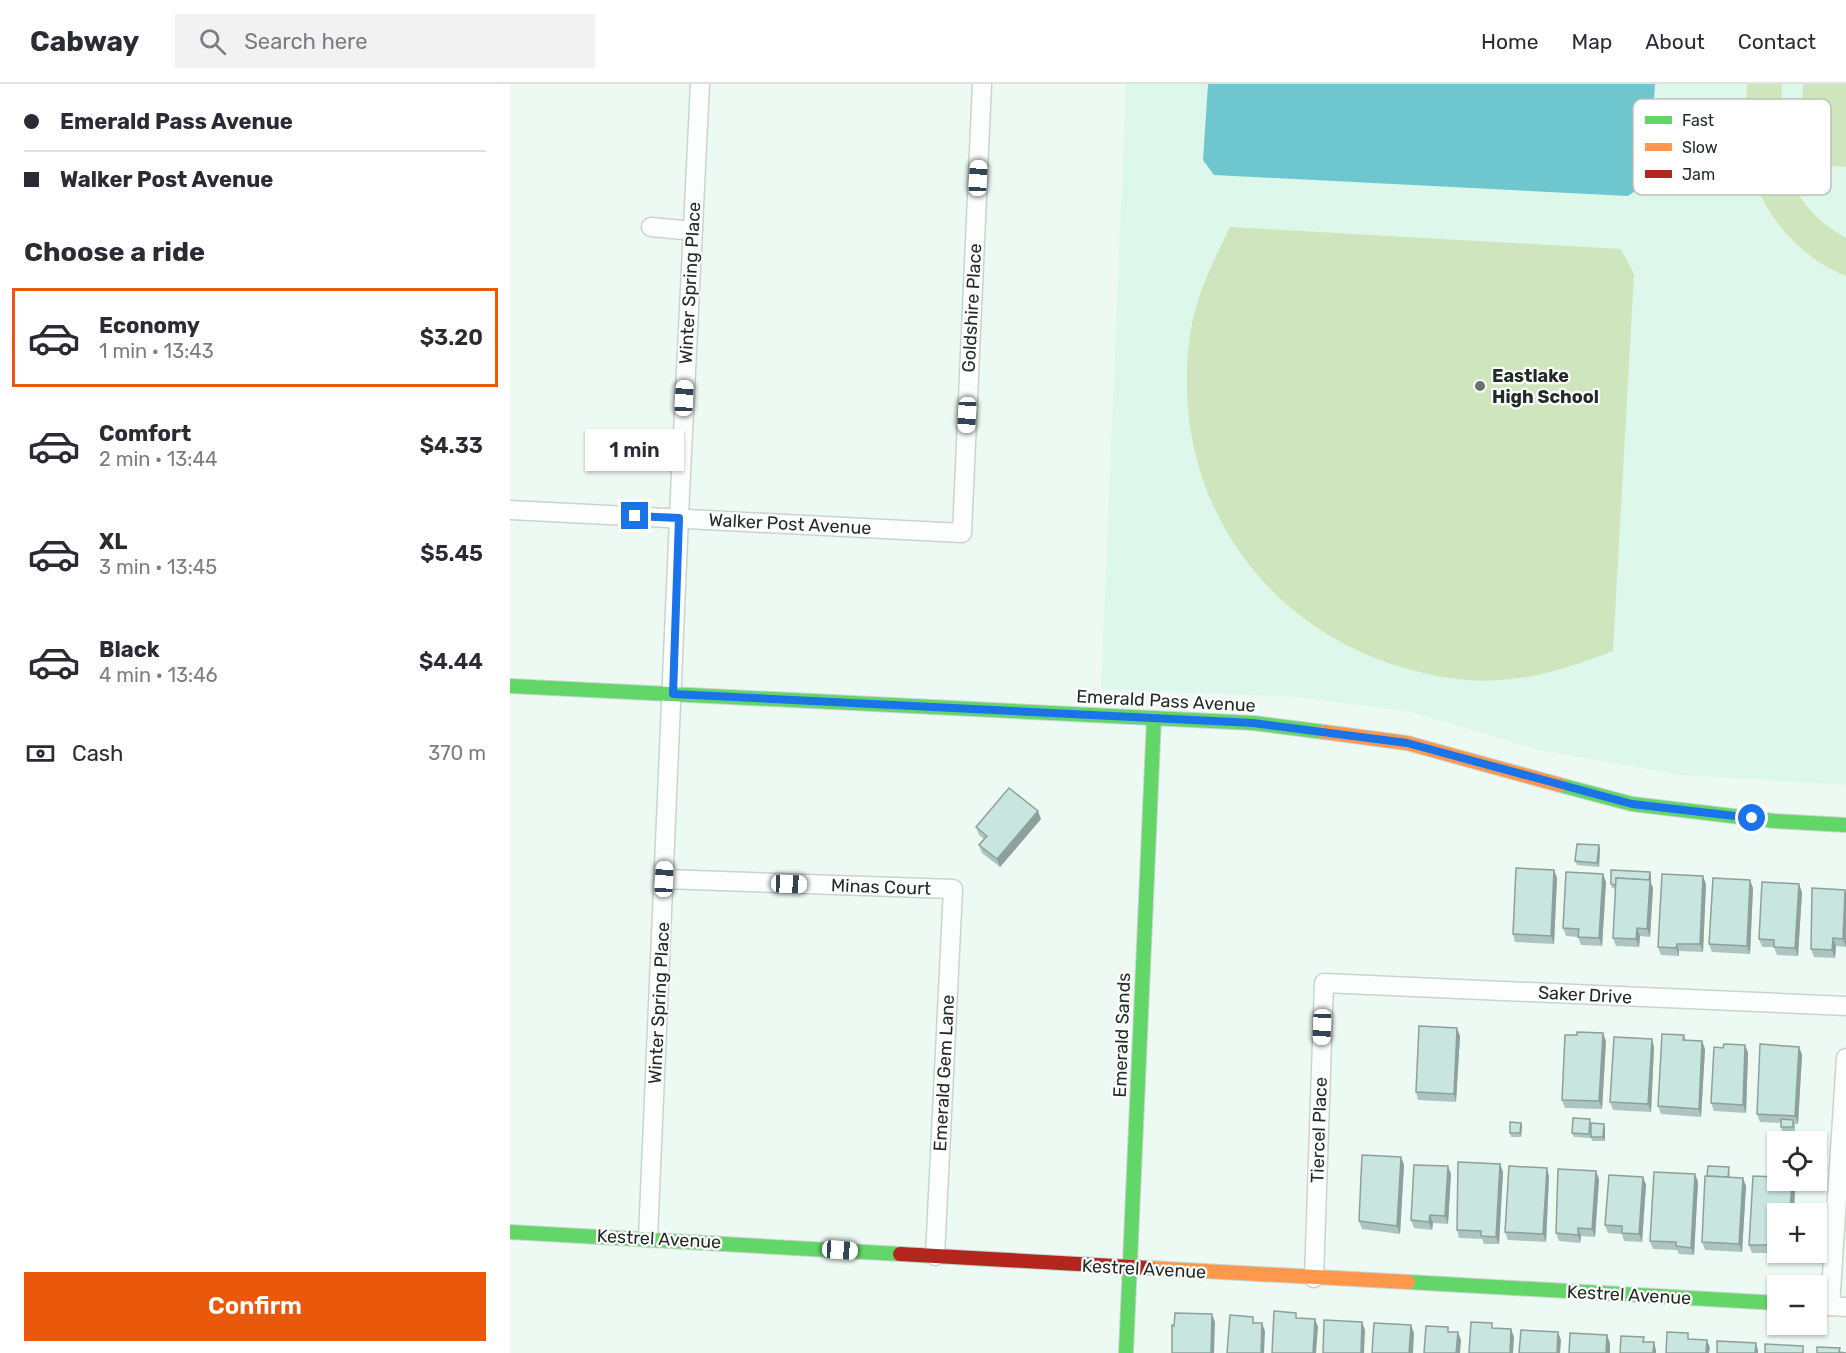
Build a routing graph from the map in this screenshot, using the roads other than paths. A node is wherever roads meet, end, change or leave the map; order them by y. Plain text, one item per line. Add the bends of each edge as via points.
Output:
1 (700, 84) edge
2 (982, 84) edge
3 (651, 228) dead end
4 (693, 231) junction
5 (510, 510) edge
6 (679, 518) junction
7 (962, 533) joint
8 (510, 686) edge
9 (673, 694) junction
10 (1154, 718) junction
11 (1846, 825) edge
12 (664, 879) junction
13 (953, 889) joint
14 (1324, 983) joint
15 (1846, 1006) edge
16 (1846, 1058) edge
17 (510, 1232) edge
18 (648, 1238) junction
19 (935, 1256) junction
20 (1130, 1269) junction
21 (1314, 1278) junction
22 (1767, 1302) edge
23 (1831, 1306) edge
24 (1126, 1353) edge

1 - 4 street, Winter Spring Place
2 - 7 street, Goldshire Place
3 - 4 street
4 - 6 street, Winter Spring Place
5 - 6 street, Walker Post Avenue
6 - 7 street, Walker Post Avenue
6 - 9 street, Winter Spring Place
8 - 9 street, Emerald Pass Avenue
9 - 10 street, Emerald Pass Avenue
9 - 12 street, Winter Spring Place
10 - 11 street, Emerald Pass Avenue via 1253,723 1407,743 1632,804 1774,821
10 - 20 street, Emerald Sands
12 - 13 street, Minas Court
12 - 18 street, Winter Spring Place
13 - 19 street, Emerald Gem Lane
14 - 15 street, Saker Drive
14 - 21 street, Tiercel Place
16 - 23 street
17 - 18 street, Kestrel Avenue
18 - 19 street, Kestrel Avenue
19 - 20 street, Kestrel Avenue
20 - 21 street, Kestrel Avenue
20 - 24 street, Emerald Sands
21 - 22 street, Kestrel Avenue

